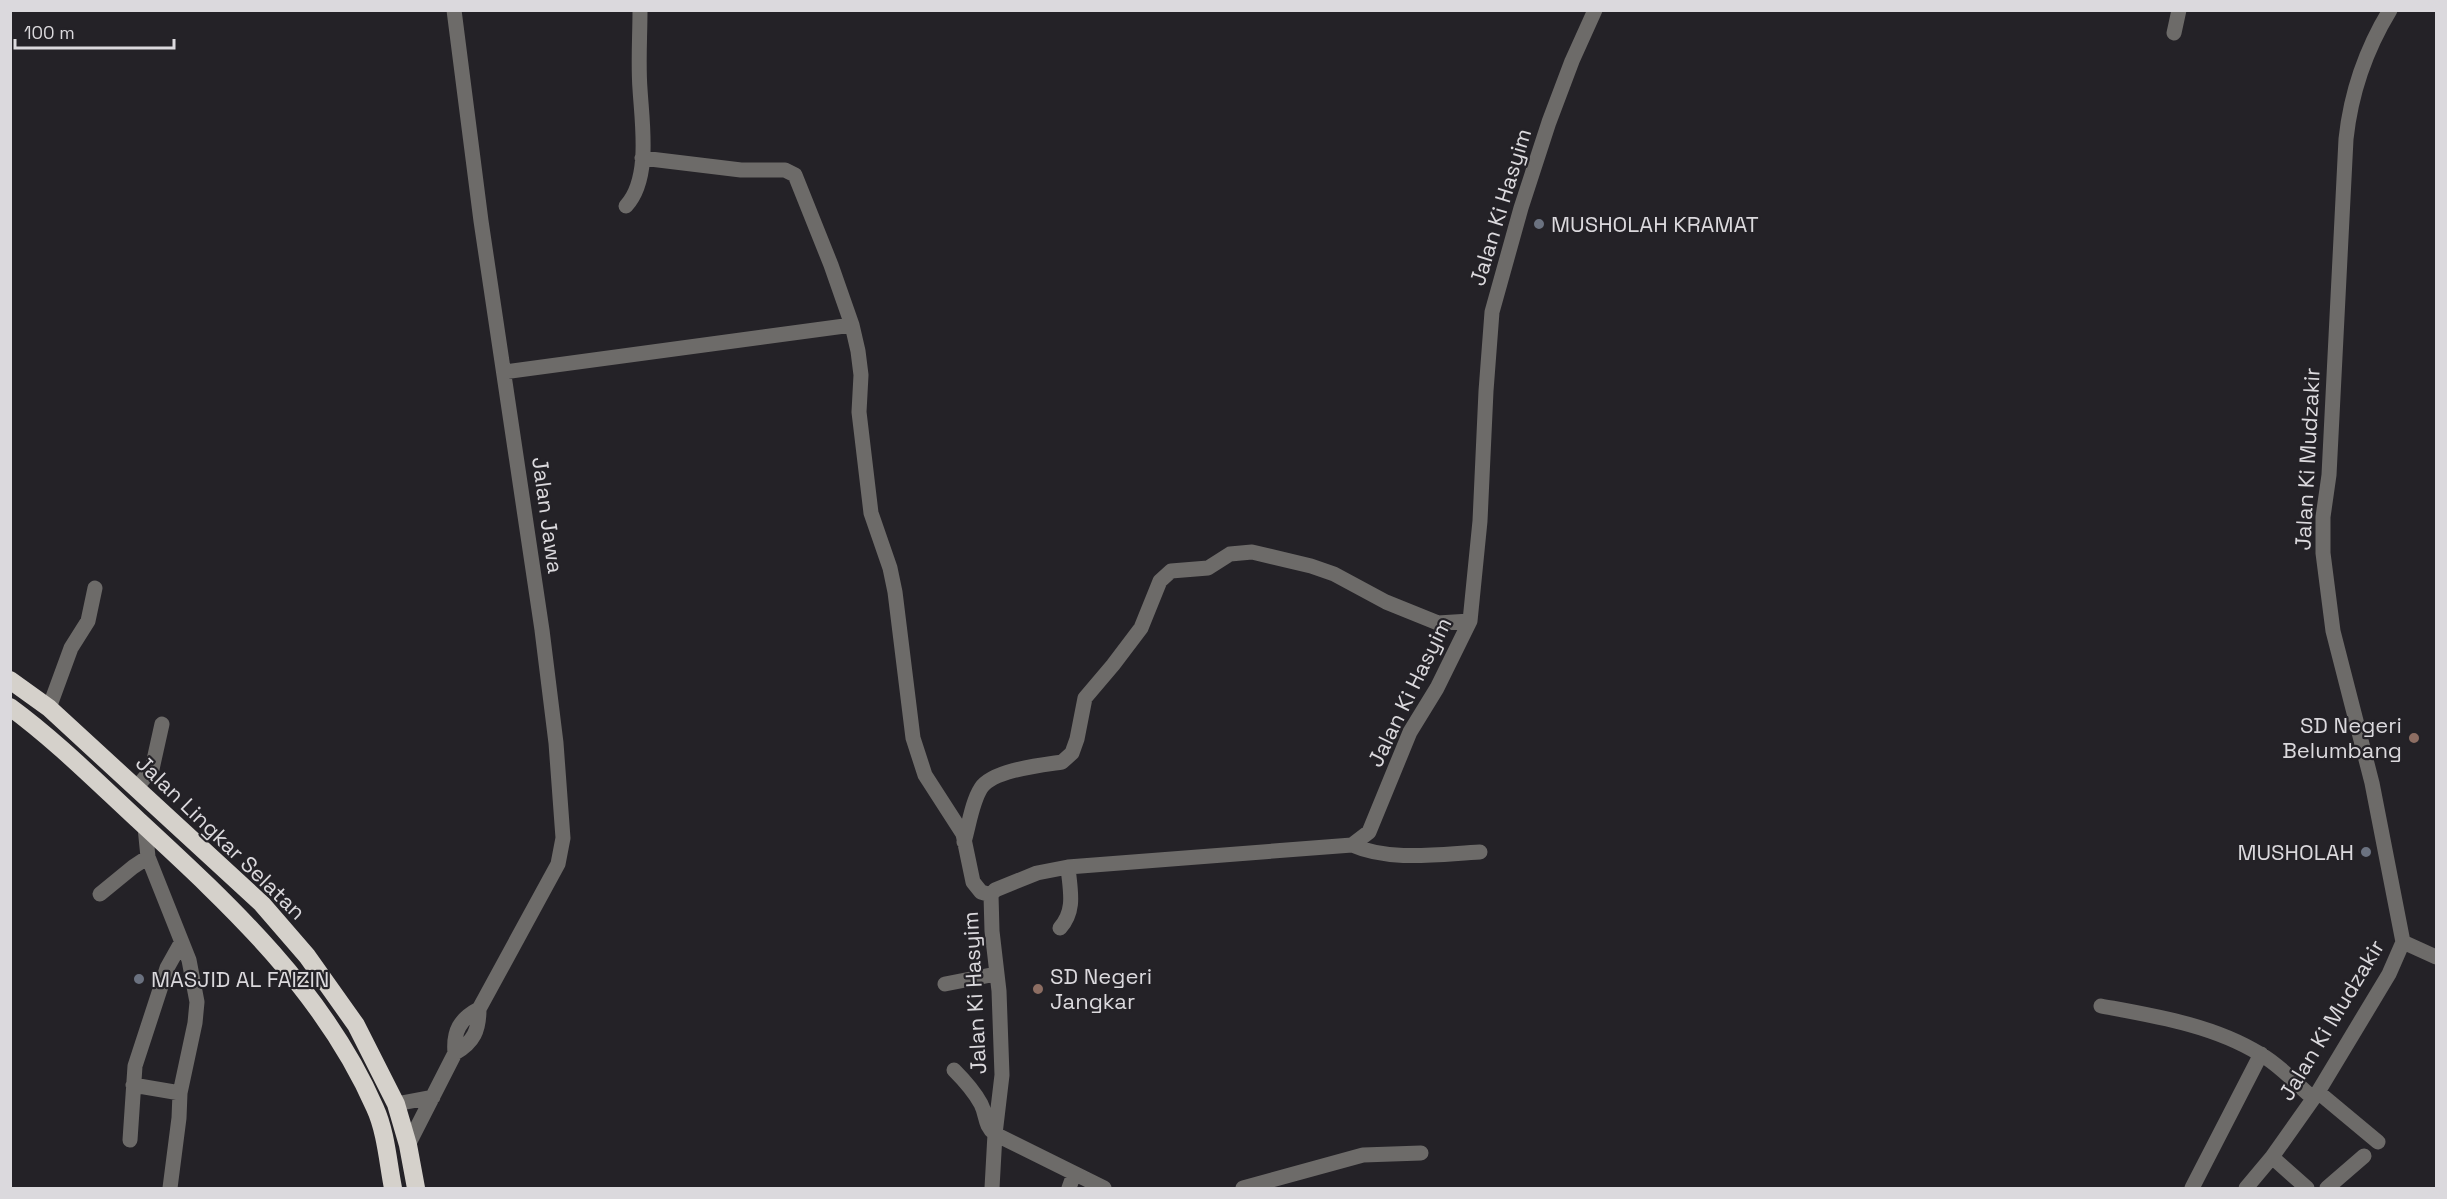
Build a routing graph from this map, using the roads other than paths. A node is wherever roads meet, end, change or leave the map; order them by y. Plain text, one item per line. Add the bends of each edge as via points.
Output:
1 (454, 10) edge
2 (640, 10) edge
3 (1595, 10) edge
4 (2178, 10) edge
5 (2385, 12) edge
6 (2174, 33) dead end
7 (642, 158) junction
8 (626, 206) dead end
9 (852, 325) junction
10 (504, 372) junction
11 (95, 588) dead end
12 (1470, 621) junction
13 (10, 680) edge
14 (10, 706) edge
15 (49, 708) junction
16 (162, 724) dead end
17 (136, 788) junction
18 (146, 827) junction
19 (964, 842) junction
20 (1352, 845) junction
21 (1480, 852) dead end
22 (148, 857) junction
23 (1068, 867) junction
24 (100, 894) dead end
25 (991, 895) junction
26 (1060, 928) dead end
27 (2403, 942) junction
28 (182, 944) junction
29 (2436, 957) edge
30 (996, 974) junction
31 (945, 984) dead end
32 (2101, 1006) dead end
33 (2261, 1054) junction
34 (372, 1055) junction
35 (356, 1067) junction
36 (954, 1070) dead end
37 (133, 1084) junction
38 (180, 1093) junction
39 (2316, 1095) junction
40 (433, 1097) junction
41 (396, 1104) junction
42 (995, 1134) junction
43 (130, 1140) dead end
44 (2378, 1142) dead end
45 (408, 1144) junction
46 (1421, 1153) dead end
47 (2364, 1156) dead end
48 (2272, 1157) junction
49 (1072, 1181) edge
50 (170, 1188) edge
51 (393, 1188) edge
52 (416, 1188) edge
53 (992, 1188) edge
54 (1104, 1188) edge
55 (1243, 1188) edge
56 (2192, 1188) edge
57 (2246, 1188) edge
58 (2307, 1188) edge
59 (2327, 1188) edge

1 - 10 street, Jalan Jawa
2 - 7 street
3 - 12 street, Jalan Ki Hasyim via 1549,122 1492,312
4 - 6 street
5 - 27 street, Jalan Ki Mudzakir via 2353,95 2346,139 2323,553 2332,631 2372,783
7 - 8 street via 637,189
7 - 9 street via 795,175
9 - 10 street
9 - 19 street via 861,375 859,412 871,513 895,592 913,738 925,775 963,834
10 - 40 street, Jalan Jawa via 556,743 563,838 558,864 479,1009 479,1022 469,1045 455,1053
11 - 15 street via 88,621 71,648
12 - 19 street via 1438,623 1386,602 1334,574 1252,552 1230,554 1208,568 1172,571 1160,581 1141,628 1084,698 1077,739 1068,759 1012,770 985,783
12 - 20 street, Jalan Ki Hasyim via 1410,732 1369,832
13 - 15 highway, Jalan Lingkar Selatan
14 - 18 highway, Jalan Lingkar Selatan
15 - 17 highway, Jalan Lingkar Selatan
16 - 17 street via 152,769
17 - 34 highway, Jalan Lingkar Selatan via 262,904 307,956
18 - 22 street
18 - 35 highway, Jalan Lingkar Selatan via 245,921 288,970
19 - 25 street via 973,882 981,892
20 - 21 street via 1396,854
20 - 23 street, Jalan Ki Hasyim
22 - 24 street
22 - 28 street
23 - 25 street, Jalan Ki Hasyim via 1037,873 1002,886
23 - 26 street via 1071,909
25 - 30 street, Jalan Ki Hasyim
27 - 29 street
27 - 39 street, Jalan Ki Mudzakir via 2389,974
28 - 37 street via 171,958 157,995
28 - 38 street via 189,960 197,1012
30 - 31 street
30 - 42 street, Jalan Ki Hasyim via 1002,1075
32 - 33 street via 2192,1025
33 - 39 street
33 - 56 street
34 - 35 highway
34 - 41 highway, Jalan Lingkar Selatan
35 - 51 highway, Jalan Lingkar Selatan via 377,1112
36 - 42 street via 974,1092 985,1112 986,1125
37 - 38 street
37 - 43 street
38 - 50 street
39 - 44 street
39 - 48 street, Jalan Ki Mudzakir
40 - 41 street
40 - 45 street, Jalan Jawa
41 - 45 highway, Jalan Lingkar Selatan
42 - 49 street
42 - 53 street, Jalan Ki Hasyim
45 - 52 highway, Jalan Lingkar Selatan
46 - 55 street via 1363,1155
47 - 59 street
48 - 57 street, Jalan Ki Mudzakir
48 - 58 street
49 - 54 street

